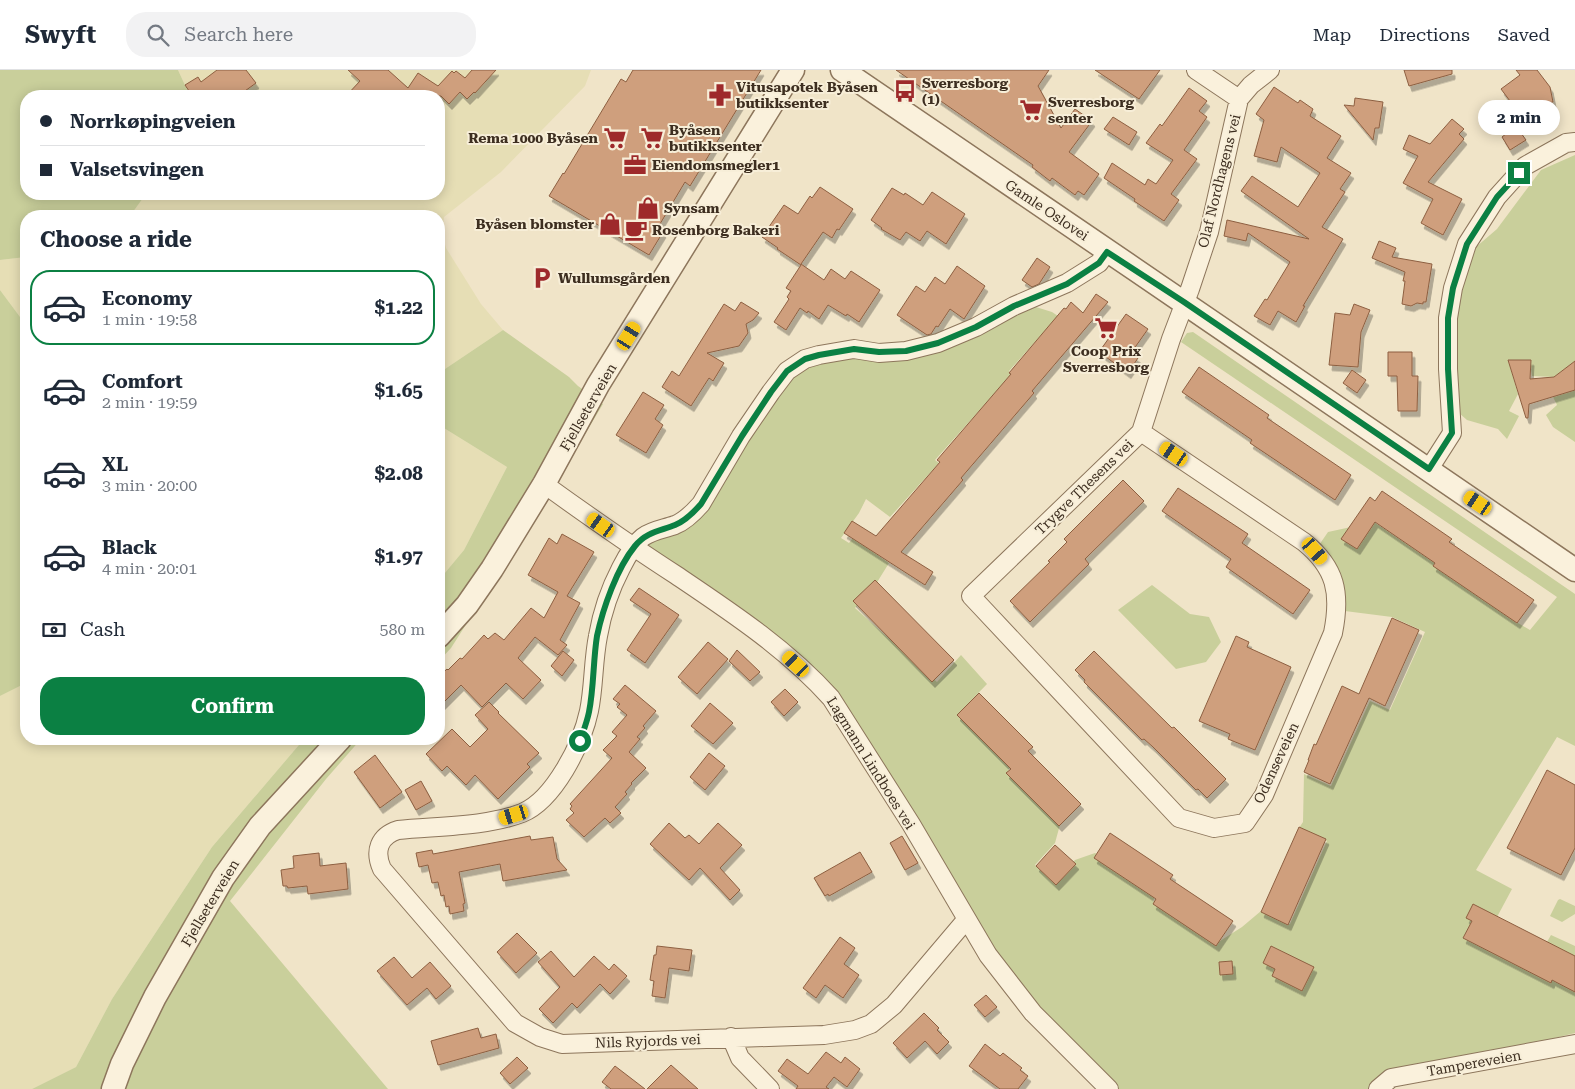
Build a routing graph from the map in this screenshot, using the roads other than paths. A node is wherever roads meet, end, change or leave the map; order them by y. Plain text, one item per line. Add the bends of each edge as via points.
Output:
1 (793, 70) edge
2 (842, 70) edge
3 (1196, 70) edge
4 (1270, 70) edge
5 (1239, 99) junction
6 (1575, 142) edge
7 (1107, 252) junction
8 (1184, 302) junction
9 (1141, 432) junction
10 (1429, 469) junction
11 (544, 484) junction
12 (634, 547) junction
13 (1575, 570) edge
14 (971, 596) joint
15 (445, 629) edge
16 (334, 745) edge
17 (966, 920) junction
18 (731, 1037) junction
19 (1575, 1044) edge
20 (113, 1089) edge
21 (770, 1089) edge
22 (1109, 1089) edge
23 (1378, 1089) edge

1 - 11 street, Fjellseterveien via 598,385
2 - 7 street, Gamle Oslovei
3 - 5 street
4 - 5 street, Olaf Nordhagens vei
5 - 8 street, Olaf Nordhagens vei via 1209,232
6 - 10 street via 1566,143 1525,166 1497,197 1467,244 1453,288 1448,318 1452,433
7 - 8 street, Gamle Oslovei
7 - 12 street via 1099,263 1067,284 938,343 906,351 854,349 805,359 787,371 771,392 692,514 676,525 642,538
8 - 9 street, Trygve Thesens vei
8 - 10 street, Gamle Oslovei
9 - 14 street, Trygve Thesens vei
9 - 14 street, Odenseveien via 1304,542 1324,561 1334,583 1337,608 1334,633 1264,795 1245,823 1214,828 1179,818
10 - 13 street, Gamle Oslovei
11 - 12 street, Lagmann Lindboes vei
11 - 15 street, Fjellseterveien via 467,605
12 - 17 street, Lagmann Lindboes vei via 779,649 831,698 911,824
12 - 18 street, Nils Ryjords vei via 621,568 597,637 589,712 580,741 550,791 517,814 480,823 398,830 386,835 378,857 382,869 515,1023 540,1037 562,1044
16 - 20 street, Fjellseterveien via 260,826 223,878 155,997
17 - 18 street, Nils Ryjords vei via 894,1005 871,1024 824,1035
17 - 22 street, Lagmann Lindboes vei via 1032,1013
18 - 21 street via 740,1058
19 - 23 street, Tampereveien via 1391,1078

